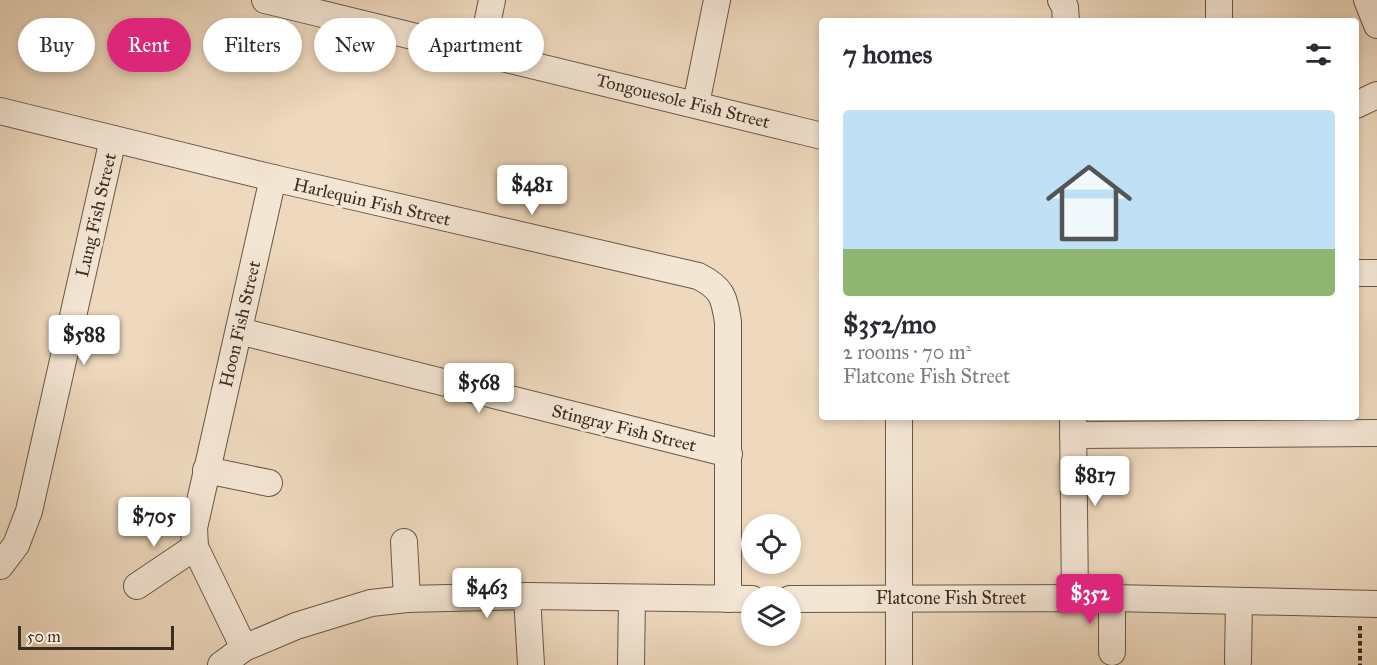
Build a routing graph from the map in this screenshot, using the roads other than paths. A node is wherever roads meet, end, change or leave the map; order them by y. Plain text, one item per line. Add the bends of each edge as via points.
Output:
1 (265, 0) edge
2 (492, 0) edge
3 (717, 0) edge
4 (1061, 0) edge
5 (1218, 0) edge
6 (1367, 0) edge
7 (323, 7) edge
8 (488, 18) edge
9 (1066, 18) edge
10 (1219, 18) edge
11 (1377, 25) edge
12 (408, 32) edge
13 (544, 68) edge
14 (1377, 95) edge
15 (696, 104) junction
16 (1359, 104) edge
17 (0, 111) edge
18 (819, 135) edge
19 (113, 139) junction
20 (273, 178) junction
21 (1359, 273) edge
22 (1377, 273) edge
23 (239, 331) junction
24 (899, 420) edge
25 (1073, 426) edge
26 (1377, 434) edge
27 (729, 454) junction
28 (206, 470) junction
29 (269, 483) dead end
30 (404, 542) dead end
31 (195, 547) junction
32 (0, 566) edge
33 (137, 586) dead end
34 (527, 596) junction
35 (632, 598) junction
36 (898, 598) junction
37 (1074, 598) junction
38 (1112, 598) junction
39 (407, 599) junction
40 (740, 599) edge
41 (801, 599) edge
42 (1239, 602) junction
43 (1368, 604) edge
44 (244, 648) junction
45 (1112, 652) dead end
46 (1238, 661) dead end
47 (221, 665) edge
48 (531, 665) edge
49 (631, 665) edge
50 (899, 665) edge

1 - 7 street, Tongouesole Fish Street
2 - 8 street
3 - 15 street
4 - 9 street
5 - 10 street
6 - 11 street
7 - 12 street, Tongouesole Fish Street
13 - 15 street, Tongouesole Fish Street
14 - 16 street
15 - 18 street, Tongouesole Fish Street
17 - 19 street, Harlequin Fish Street
19 - 20 street, Harlequin Fish Street
19 - 32 street, Lung Fish Street via 29,511 16,545
20 - 23 street, Hoon Fish Street
20 - 27 street, Harlequin Fish Street via 698,276 713,283 721,292 728,322
21 - 22 street
23 - 27 street, Stingray Fish Street
23 - 28 street, Hoon Fish Street
24 - 36 street
25 - 26 street
25 - 37 street
27 - 40 street, Harlequin Fish Street
28 - 29 street
28 - 31 street, Hoon Fish Street via 194,528
30 - 39 street
31 - 33 street
31 - 44 street, Hoon Fish Street
34 - 35 street
34 - 39 street
34 - 48 street
35 - 40 street
35 - 49 street
36 - 37 street, Flatcone Fish Street
36 - 41 street, Flatcone Fish Street
36 - 50 street
37 - 38 street, Flatcone Fish Street
38 - 42 street, Flatcone Fish Street
38 - 45 street
39 - 44 street via 339,612
42 - 43 street, Flatcone Fish Street
42 - 46 street
44 - 47 street

